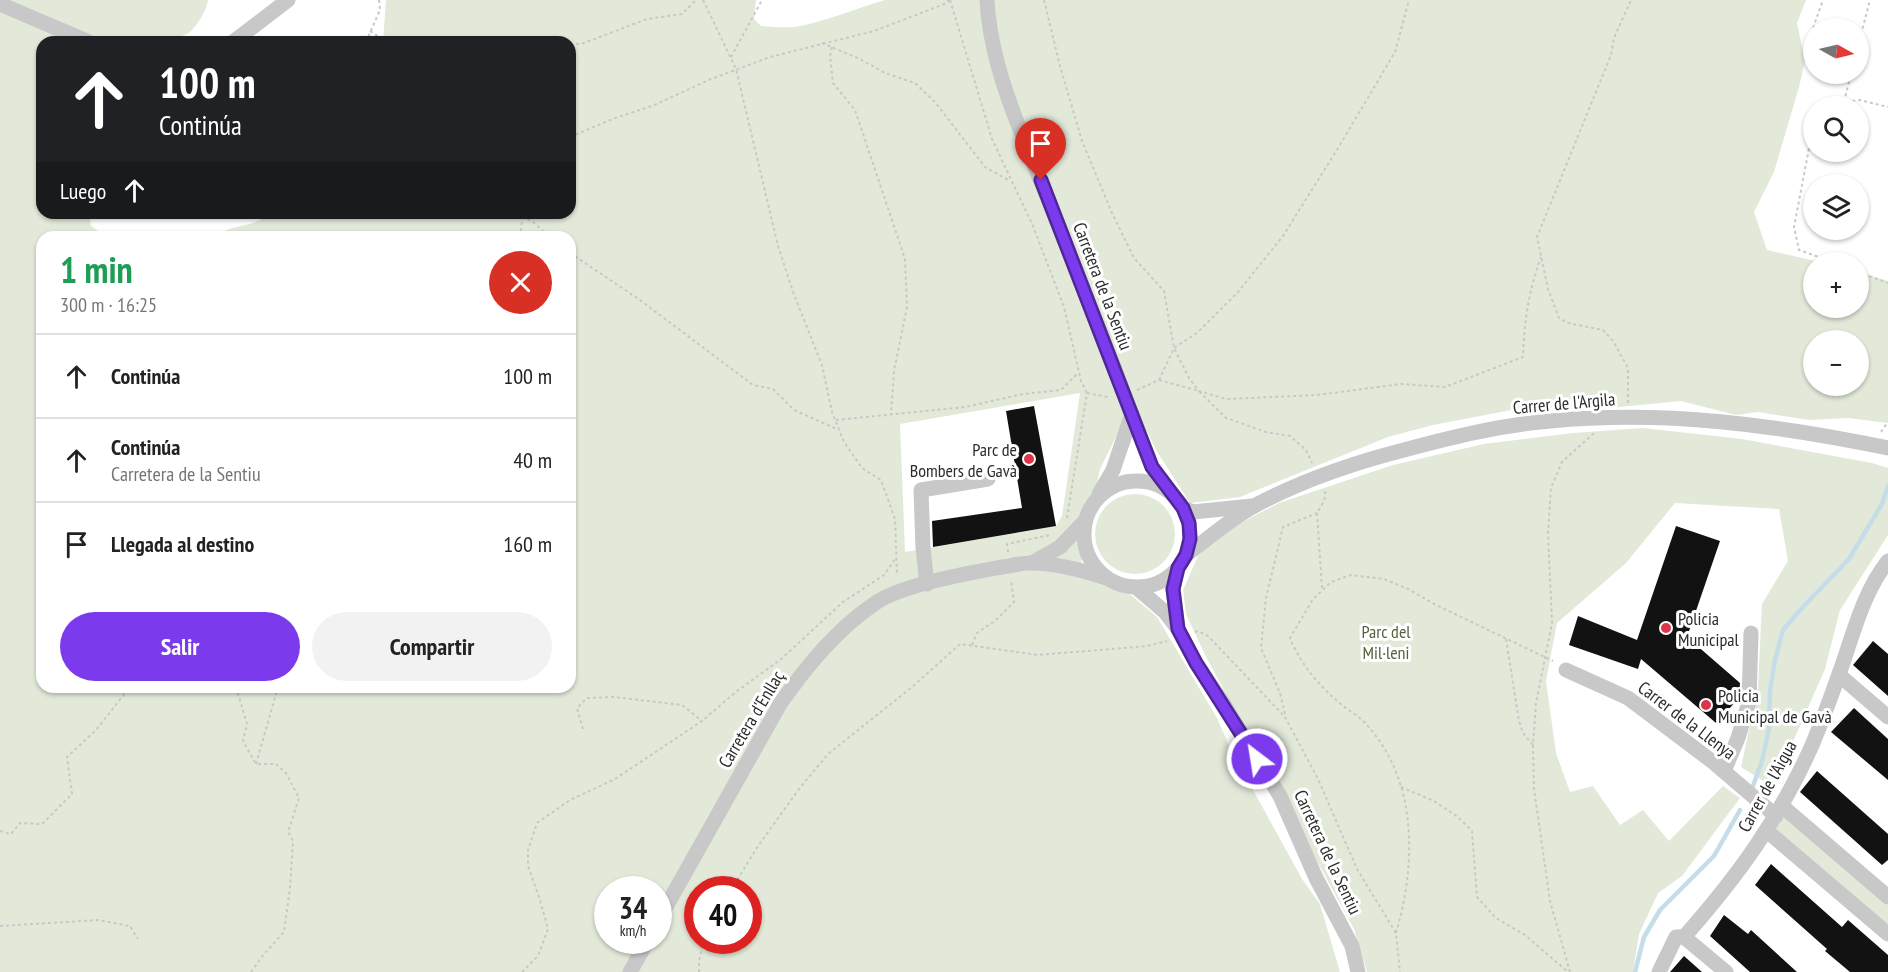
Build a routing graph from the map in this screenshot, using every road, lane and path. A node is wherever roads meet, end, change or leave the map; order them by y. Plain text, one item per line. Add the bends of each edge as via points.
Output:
1 (288, 0) edge
2 (379, 0) edge
3 (696, 0) edge
4 (703, 0) edge
5 (762, 0) edge
6 (950, 0) edge
7 (987, 0) edge
8 (1044, 0) edge
9 (1409, 0) edge
10 (1631, 0) edge
11 (1823, 0) edge
12 (1870, 0) edge
13 (0, 4) edge
14 (1817, 18) edge
15 (1865, 18) edge
16 (370, 31) junction
17 (75, 36) edge
18 (240, 36) edge
19 (368, 36) edge
20 (378, 36) edge
21 (822, 43) junction
22 (576, 44) edge
23 (832, 47) junction
24 (731, 57) junction
25 (736, 69) junction
26 (1869, 102) edge
27 (1888, 107) edge
28 (576, 134) edge
29 (1806, 162) edge
30 (1012, 182) junction
31 (529, 219) edge
32 (543, 231) edge
33 (1806, 252) edge
34 (576, 257) edge
35 (1541, 257) junction
36 (1869, 276) edge
37 (1888, 283) edge
38 (1174, 348) junction
39 (1079, 372) junction
40 (1159, 380) junction
41 (1199, 391) junction
42 (1087, 393) junction
43 (1124, 395) junction
44 (1132, 414) junction
45 (891, 415) junction
46 (1613, 417) junction
47 (836, 420) junction
48 (840, 430) junction
49 (1886, 447) edge
50 (1312, 463) dead end
51 (988, 479) dead end
52 (1323, 486) dead end
53 (1172, 494) junction
54 (1098, 497) junction
55 (1255, 505) junction
56 (1183, 508) junction
57 (1317, 513) junction
58 (1085, 521) junction
59 (1066, 523) dead end
60 (1056, 534) dead end
61 (1008, 553) dead end
62 (896, 558) junction
63 (1182, 561) junction
64 (1888, 561) edge
65 (1032, 562) junction
66 (1106, 578) junction
67 (1011, 579) dead end
68 (927, 584) junction
69 (912, 587) junction
70 (1137, 588) junction
71 (1322, 590) junction
72 (1180, 633) junction
73 (1751, 633) dead end
74 (1505, 638) junction
75 (972, 645) junction
76 (1544, 656) junction
77 (1566, 670) joint
78 (1839, 675) junction
79 (125, 693) edge
80 (238, 693) edge
81 (276, 693) edge
82 (1285, 717) junction
83 (1888, 717) edge
84 (702, 722) junction
85 (583, 729) dead end
86 (1533, 745) junction
87 (256, 765) junction
88 (1724, 771) junction
89 (1401, 787) junction
90 (1779, 811) junction
91 (0, 831) edge
92 (1767, 831) junction
93 (740, 876) edge
94 (672, 896) edge
95 (1888, 897) edge
96 (0, 927) edge
97 (1396, 933) junction
98 (1888, 934) edge
99 (1684, 937) junction
100 (138, 939) dead end
101 (640, 954) edge
102 (702, 954) edge
103 (251, 972) edge
104 (522, 972) edge
105 (630, 972) edge
106 (699, 972) edge
107 (1358, 972) edge
108 (1400, 972) edge
109 (1569, 972) edge
110 (1659, 972) edge
111 (1726, 972) edge

1 - 18 street
2 - 16 path via 380,10
3 - 22 path via 682,14 647,19
4 - 24 path
5 - 24 path
6 - 21 path via 896,23
6 - 30 path via 992,140
7 - 43 street, Carretera de la Sentiu via 993,47 1016,117
8 - 38 path via 1082,141 1134,258 1164,291
9 - 38 path via 1395,52 1283,236 1238,292 1197,333
10 - 35 path via 1537,237
11 - 14 path
12 - 15 path
13 - 17 street
16 - 19 path
16 - 20 path
21 - 23 path
21 - 25 path
23 - 30 path via 915,83 935,102 985,166
23 - 45 path via 833,83 855,110 905,259 907,307 894,371
24 - 25 path
25 - 28 path
25 - 47 path via 778,246 822,365
26 - 27 path
29 - 33 path via 1794,227 1800,250
30 - 39 path via 1064,307
31 - 32 path
34 - 48 path via 753,385 773,389 794,410
35 - 41 path via 1524,320 1523,357 1445,387 1401,384 1317,395 1226,399
35 - 46 path via 1559,318 1603,330 1628,368 1628,408
36 - 37 path
38 - 40 path
38 - 41 path
39 - 42 path
39 - 45 path via 1061,390
40 - 41 path
40 - 43 path
41 - 50 path via 1226,418 1290,436 1306,450
42 - 43 path via 1112,398
42 - 59 path
43 - 44 street, Carretera de la Sentiu
44 - 53 street, Carretera de la Sentiu via 1152,467
44 - 54 street via 1113,470
45 - 47 path
46 - 49 street, Carrer de l'Argila via 1703,419
46 - 55 street, Carrer de l'Argila via 1549,421 1460,434 1347,465
46 - 76 path via 1562,462 1551,488 1548,533 1552,623
47 - 48 path
48 - 62 path via 862,468 881,480 895,519
51 - 68 street via 921,490
52 - 57 path via 1326,494
53 - 54 street via 1158,485 1126,481
53 - 56 street
54 - 58 street
55 - 56 street, Carrer de l'Argila via 1193,512
55 - 63 street, Carrer de l'Argila
56 - 63 street via 1190,539
57 - 71 path
57 - 82 path via 1283,527 1266,598 1261,648 1280,693
58 - 65 street, Carretera d'Enllaç via 1060,547
58 - 66 street via 1086,552
60 - 61 path via 1008,544
62 - 69 path via 897,576
62 - 84 path via 884,575 843,602 780,660
63 - 70 street via 1167,578
63 - 72 street, Carretera de la Sentiu via 1173,589
64 - 78 street, Carrer de l'Aigua via 1861,610
65 - 66 street, Carretera d'Enllaç via 1073,567
65 - 68 street, Carretera d'Enllaç
66 - 70 street
67 - 75 path via 1014,602 977,633
68 - 69 street, Carretera d'Enllaç
69 - 94 street, Carretera d'Enllaç via 875,602 803,671 780,704
70 - 72 street, Carretera de la Sentiu via 1165,612
71 - 74 path via 1351,575 1384,579
71 - 89 path via 1296,624 1290,638 1293,646 1306,670 1378,738 1395,767
72 - 75 path via 1147,646 1038,655
72 - 82 path via 1198,631 1208,636
72 - 107 street, Carretera de la Sentiu via 1280,796 1352,946
73 - 88 street via 1749,702
74 - 76 path
74 - 86 path via 1519,721
75 - 93 path via 960,644 828,754
76 - 77 path
76 - 86 path
77 - 88 street, Carrer de la Llenya via 1628,698
78 - 83 street
78 - 90 street, Carrer de l'Aigua via 1813,743
79 - 91 path via 96,730 67,757 72,794 42,824 21,823 11,834
80 - 87 path via 247,724 243,741
81 - 87 path
82 - 97 path via 1318,779 1357,869
84 - 85 path via 682,705 587,698 577,708
84 - 104 path via 615,779 570,800 537,823 528,850 528,867 548,929 538,956
86 - 109 path via 1534,789 1550,901
87 - 103 path via 276,764 286,773 299,798 288,832 293,841 284,932
88 - 90 street, Carrer de la Llenya
89 - 97 path via 1409,824 1409,867
89 - 109 path via 1434,801 1472,831 1477,897 1496,918 1525,935
90 - 92 street, Carrer de l'Aigua
90 - 95 street, Carrer de la Llenya
92 - 98 street
92 - 99 street, Carrer de l'Aigua via 1723,893
96 - 100 path via 98,920 130,926
97 - 108 path
99 - 110 street, Carrer de l'Aigua via 1676,937
99 - 111 street
101 - 105 street
102 - 106 path

